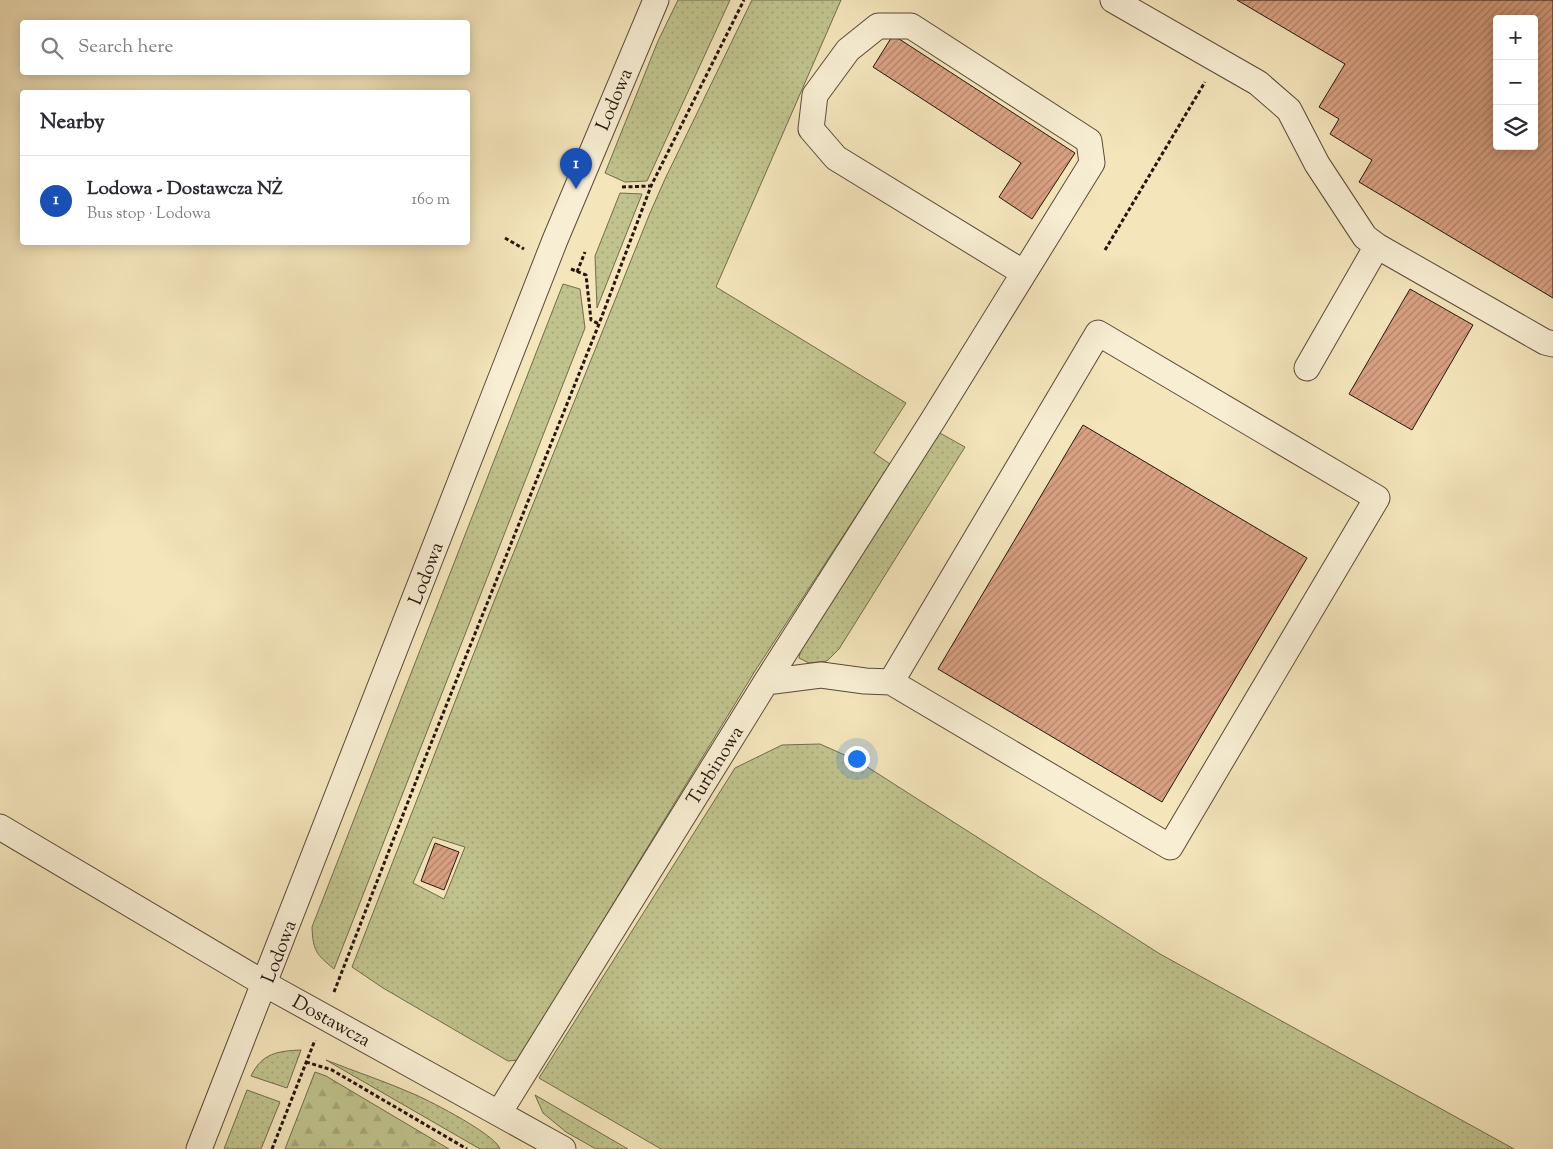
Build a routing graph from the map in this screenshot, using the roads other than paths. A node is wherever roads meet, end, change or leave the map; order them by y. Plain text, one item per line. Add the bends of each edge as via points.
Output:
1 (656, 0) edge
2 (1113, 0) edge
3 (1377, 246) junction
4 (1024, 273) junction
5 (1553, 344) edge
6 (1307, 368) dead end
7 (766, 682) junction
8 (891, 682) junction
9 (0, 827) edge
10 (265, 984) junction
11 (499, 1113) junction
12 (550, 1146) edge
13 (200, 1149) edge

1 - 10 street, Lodowa via 550,253
2 - 3 street via 1258,83 1289,110 1317,164 1365,237
3 - 5 street
3 - 6 street
4 - 4 street, Turbinowa via 1092,163 1089,141 911,26 878,26 848,50 814,95 811,129 836,158
4 - 7 street, Turbinowa
7 - 8 street via 821,675
7 - 11 street, Turbinowa
8 - 8 street via 1170,847 1377,498 1098,333
9 - 10 street, Dostawcza
10 - 11 street, Dostawcza
10 - 13 street, Lodowa
11 - 12 street, Dostawcza

